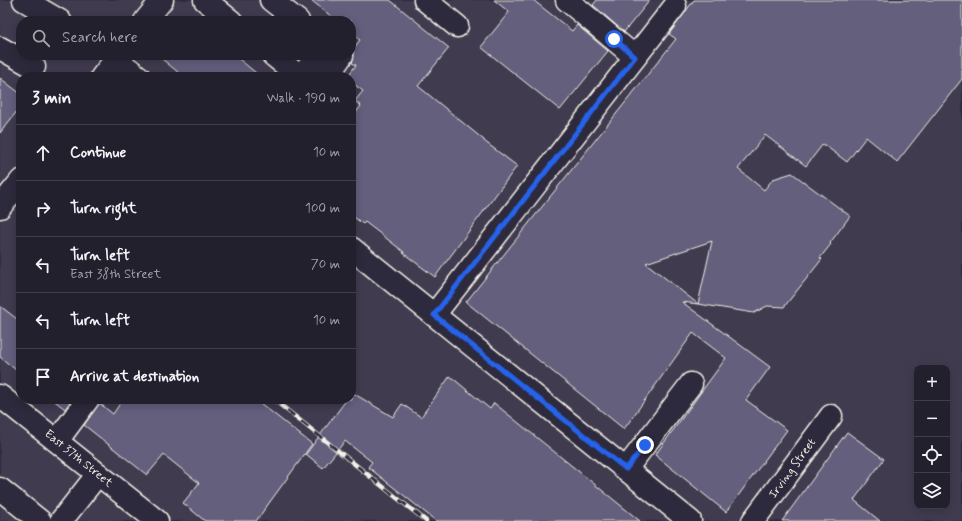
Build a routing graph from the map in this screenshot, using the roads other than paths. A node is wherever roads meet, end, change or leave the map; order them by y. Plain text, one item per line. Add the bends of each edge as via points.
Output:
1 (24, 0) edge
2 (162, 0) edge
3 (205, 0) edge
4 (271, 0) edge
5 (425, 0) edge
6 (567, 0) edge
7 (675, 6) dead end
8 (51, 16) edge
9 (149, 16) edge
10 (225, 16) edge
11 (292, 16) edge
12 (457, 26) dead end
13 (0, 48) edge
14 (16, 57) edge
15 (635, 57) junction
16 (21, 60) edge
17 (113, 60) edge
18 (120, 60) edge
19 (279, 60) edge
20 (314, 60) edge
21 (339, 60) edge
22 (34, 67) dead end
23 (105, 72) edge
24 (133, 72) edge
25 (294, 72) edge
26 (304, 72) edge
27 (331, 72) edge
28 (16, 187) edge
29 (0, 207) edge
30 (356, 252) edge
31 (434, 315) junction
32 (691, 384) dead end
33 (0, 396) edge
34 (84, 404) edge
35 (831, 416) dead end
36 (57, 441) junction
37 (626, 469) junction
38 (98, 474) junction
39 (0, 489) edge
40 (40, 521) edge
41 (60, 521) edge
42 (157, 521) edge
43 (690, 521) edge
44 (753, 521) edge

1 - 8 street
2 - 9 street
3 - 10 street
4 - 11 street
5 - 12 street
6 - 15 street
7 - 15 street
13 - 14 street
15 - 31 street
16 - 22 street
17 - 23 street
18 - 24 street
19 - 25 street
20 - 26 street
21 - 27 street
28 - 29 street
30 - 31 street
31 - 37 street
32 - 37 street
33 - 36 street, East 37th Street
34 - 36 street
35 - 44 street, Irving Street
36 - 38 street, East 37th Street
37 - 43 street
38 - 41 street
38 - 42 street, East 37th Street
39 - 40 street

